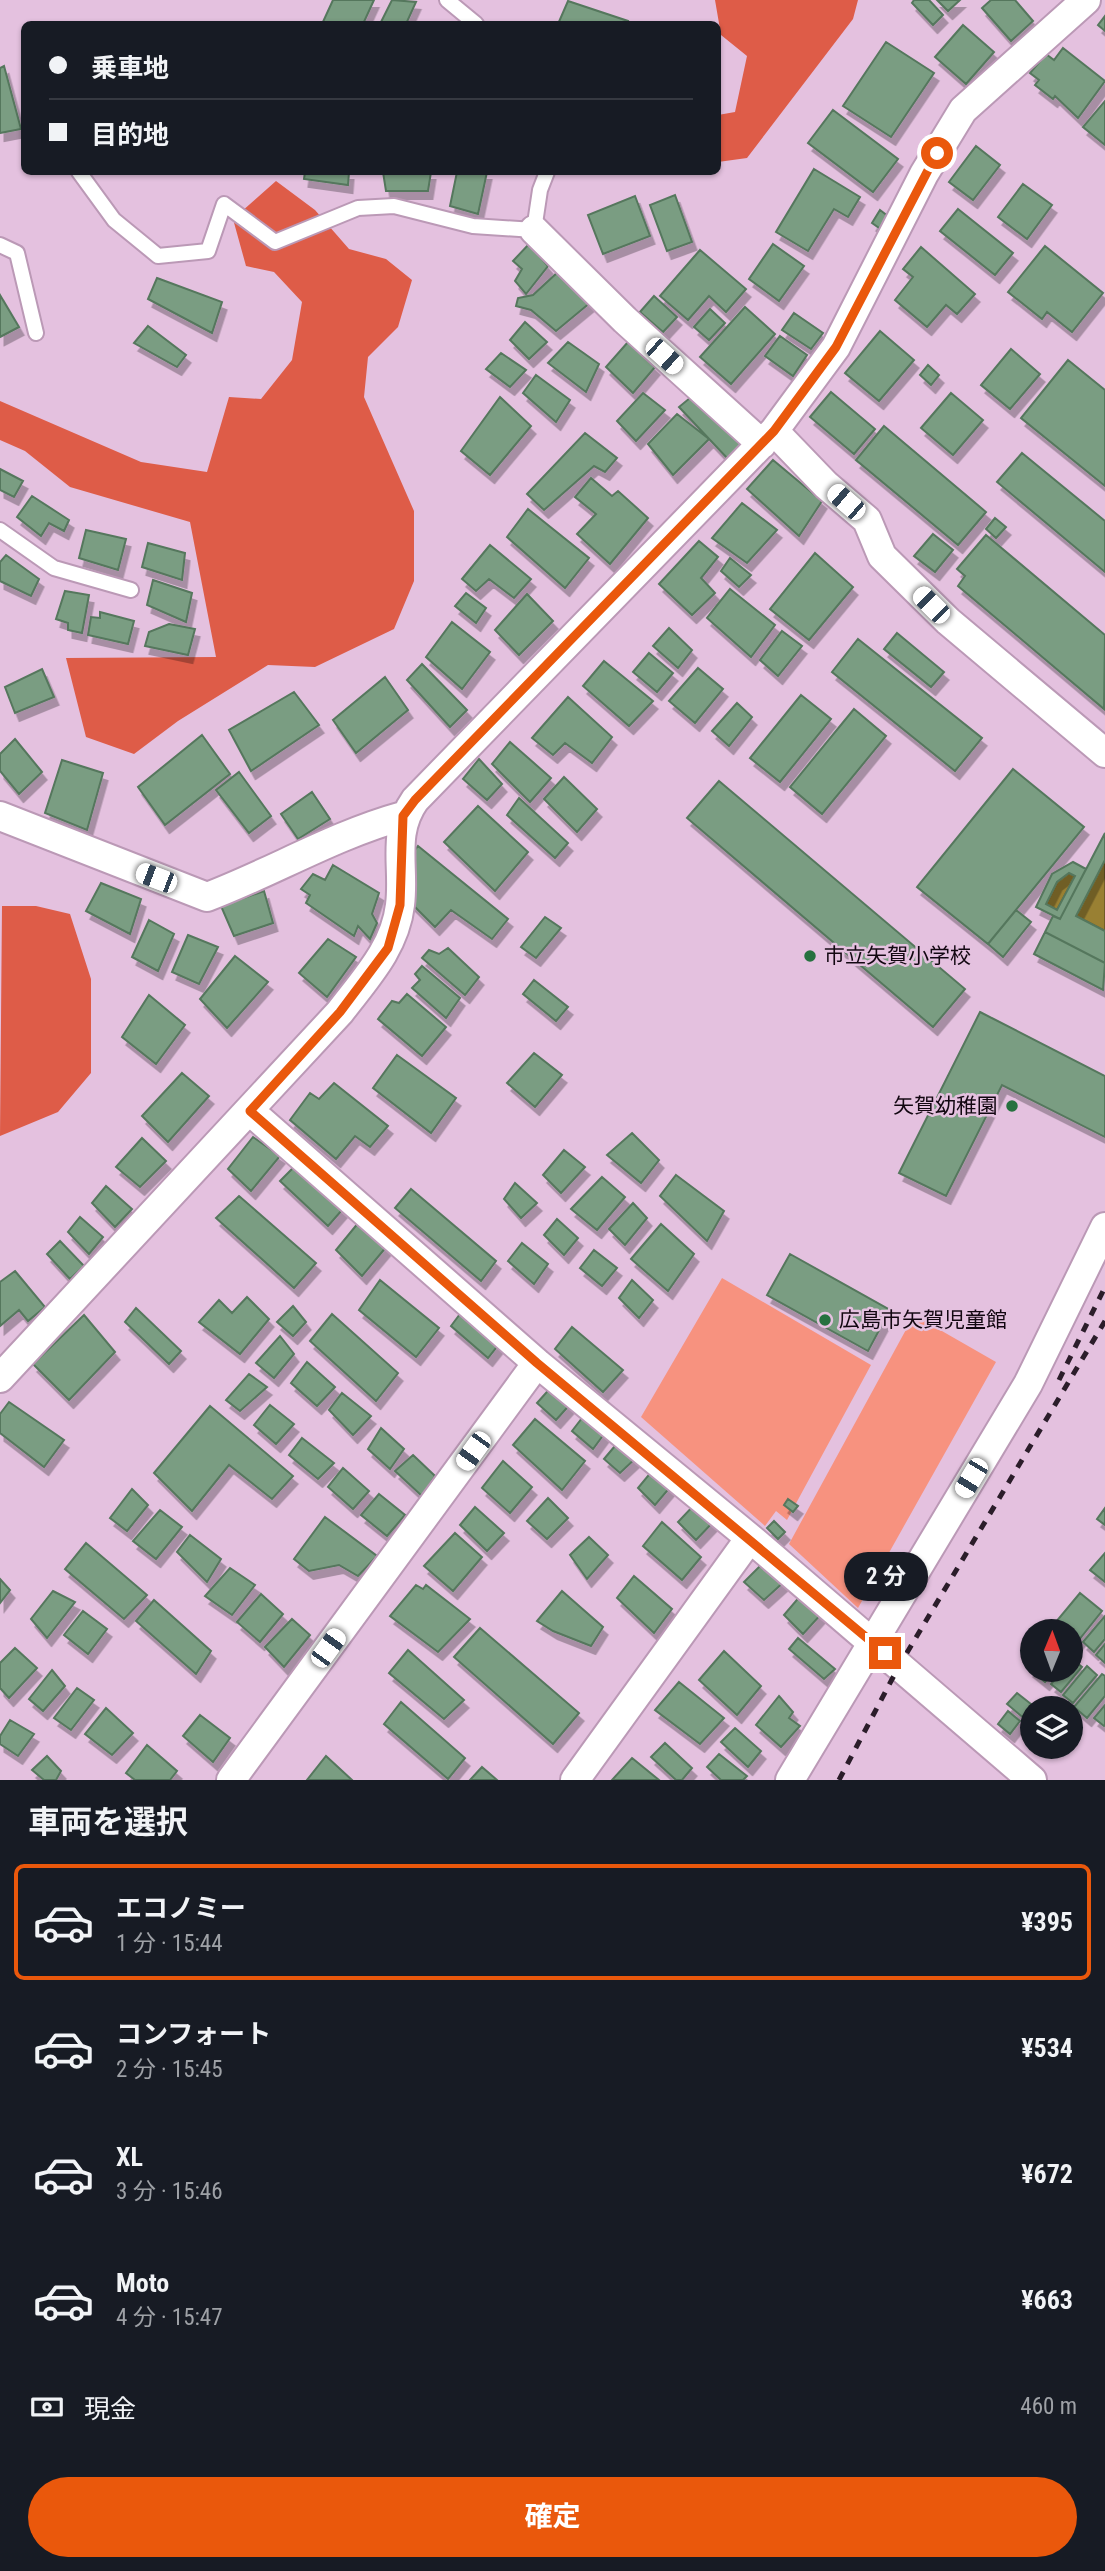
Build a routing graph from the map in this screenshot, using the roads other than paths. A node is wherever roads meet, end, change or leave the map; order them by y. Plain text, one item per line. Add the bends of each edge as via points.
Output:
1 (447, 0) edge
2 (1086, 0) edge
3 (472, 21) edge
4 (81, 175) edge
5 (546, 175) edge
6 (534, 230) junction
7 (0, 245) edge
8 (36, 333) dead end
9 (768, 437) junction
10 (0, 530) edge
11 (131, 590) dead end
12 (1105, 753) edge
13 (0, 816) edge
14 (403, 816) junction
15 (250, 1111) junction
16 (1105, 1227) edge
17 (537, 1363) junction
18 (0, 1378) edge
19 (750, 1538) junction
20 (872, 1641) junction
21 (231, 1780) edge
22 (575, 1780) edge
23 (790, 1780) edge
24 (1032, 1780) edge

1 - 3 lane
2 - 9 street via 963,110 924,174 836,347
4 - 6 lane via 114,220 158,256 208,251 224,204 275,242 358,208 394,206 473,226
5 - 6 lane
6 - 9 street via 625,320
7 - 8 lane via 17,253
9 - 12 street via 867,520 882,556 948,621
9 - 14 street
10 - 11 lane via 54,568
13 - 14 street via 207,898 265,875 306,852
14 - 15 street via 400,905 388,948 340,1012
15 - 17 street
15 - 18 street
16 - 20 street via 1028,1384
17 - 19 street
17 - 21 street
19 - 20 street
19 - 22 street
20 - 23 street
20 - 24 street

